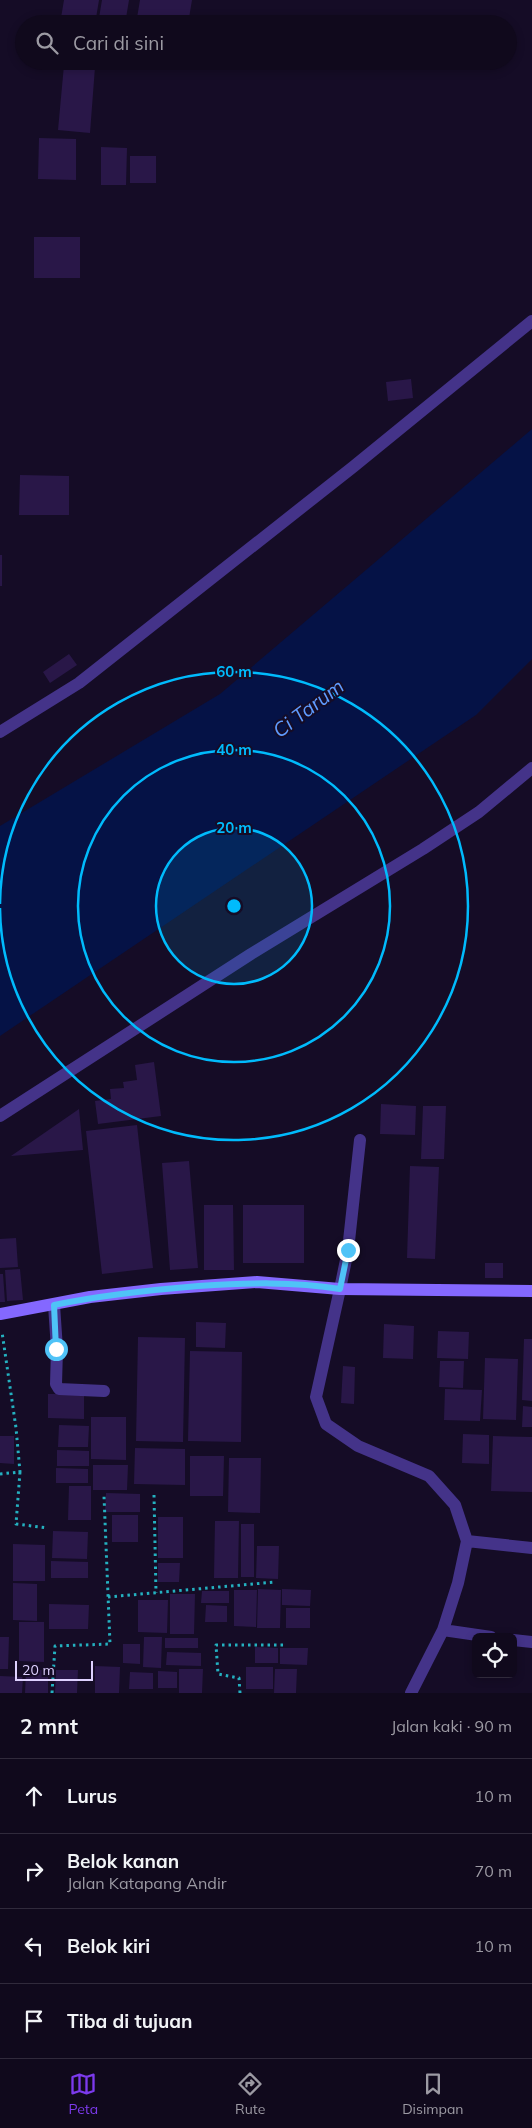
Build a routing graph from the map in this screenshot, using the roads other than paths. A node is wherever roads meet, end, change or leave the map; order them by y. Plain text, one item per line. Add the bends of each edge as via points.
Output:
1 (532, 320) edge
2 (0, 732) edge
3 (532, 768) edge
4 (0, 1116) edge
5 (360, 1140) dead end
6 (334, 1288) junction
7 (532, 1291) edge
8 (54, 1305) junction
9 (1, 1320) edge
10 (104, 1391) dead end
11 (467, 1541) junction
12 (532, 1548) edge
13 (443, 1630) junction
14 (472, 1634) edge
15 (517, 1640) edge
16 (532, 1642) edge
17 (410, 1693) edge

1 - 2 street via 79,683
3 - 4 street via 479,812 250,954
5 - 6 street via 348,1250
6 - 7 street
6 - 8 street via 257,1282 90,1297
6 - 11 street via 316,1397 326,1424 358,1446 429,1476 455,1505
8 - 9 street
8 - 10 street via 56,1384 59,1389
11 - 12 street
11 - 13 street
13 - 14 street
13 - 17 street
15 - 16 street

